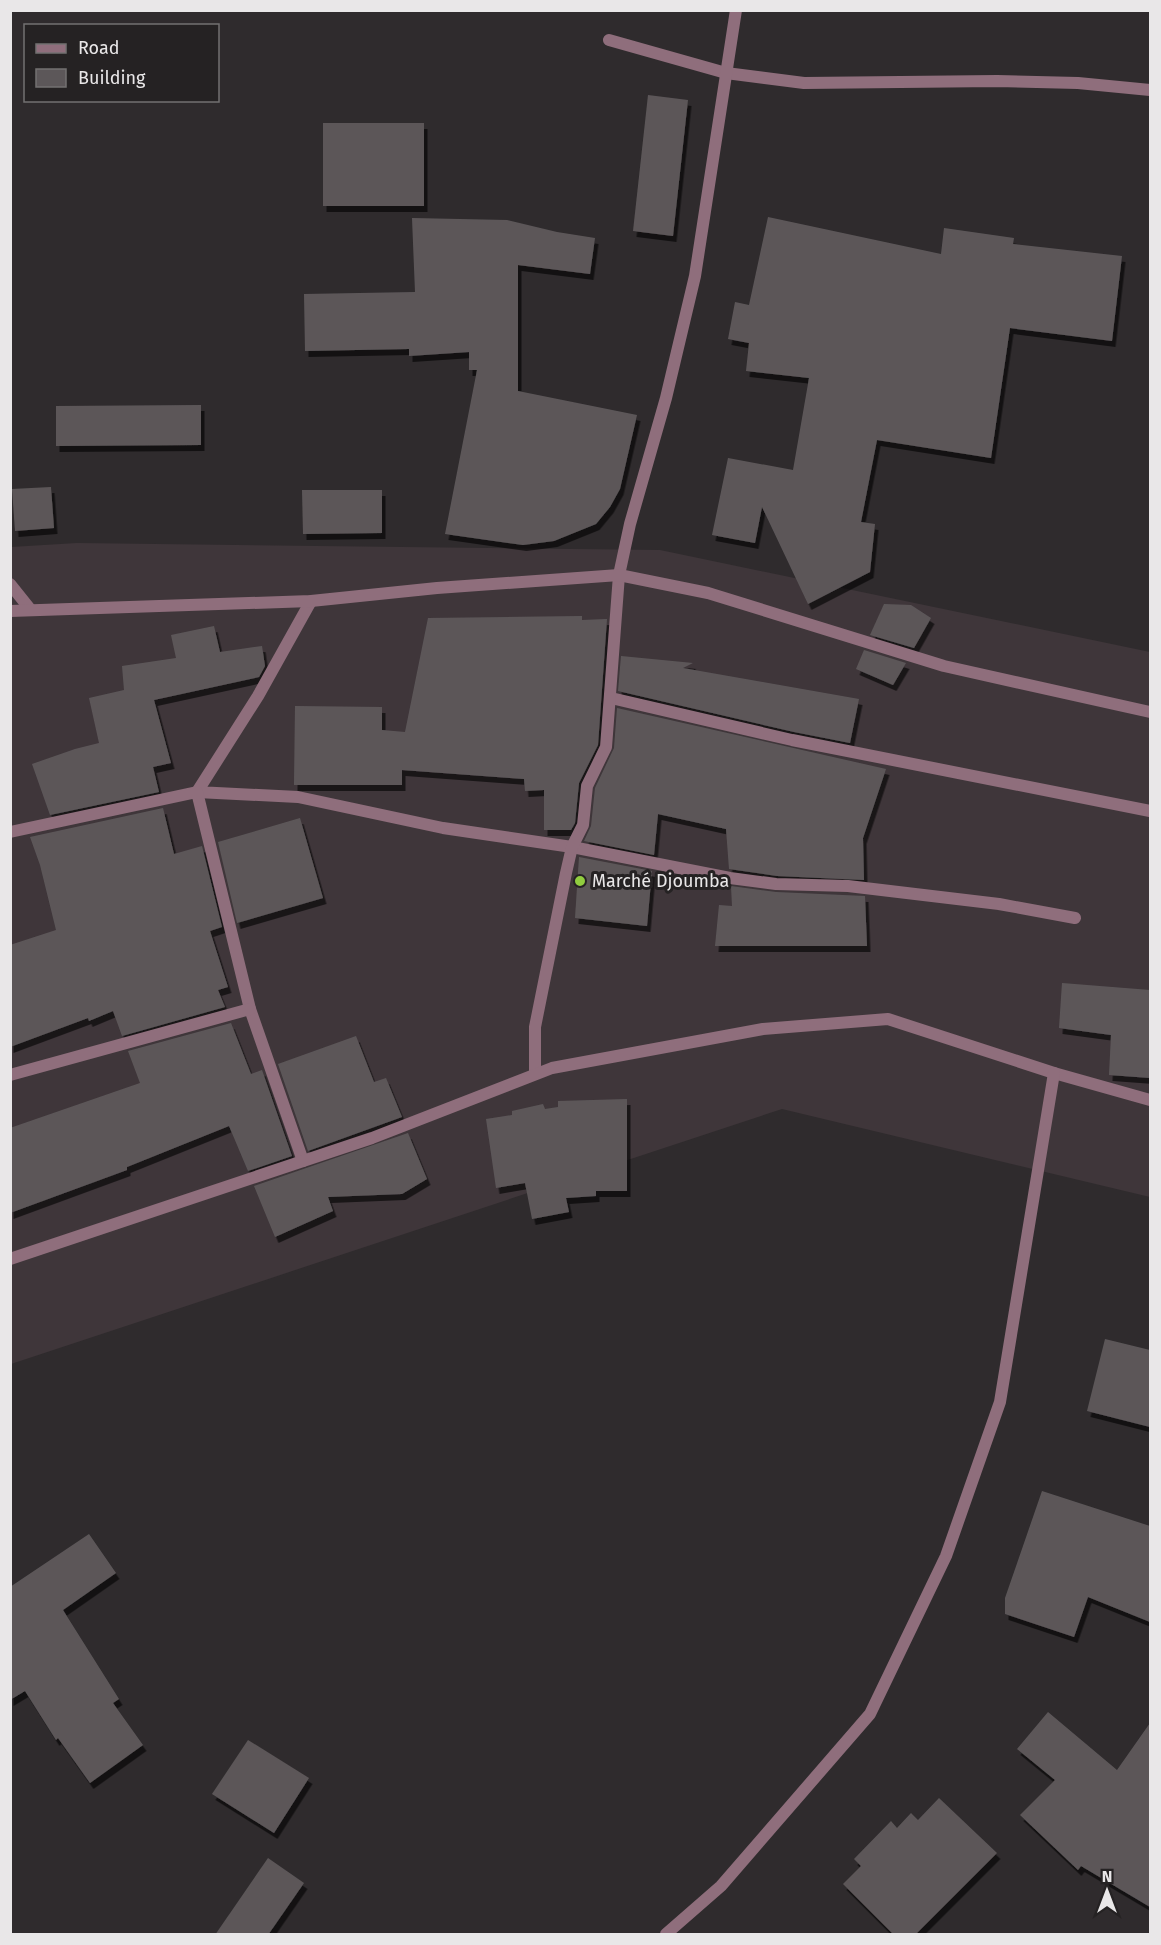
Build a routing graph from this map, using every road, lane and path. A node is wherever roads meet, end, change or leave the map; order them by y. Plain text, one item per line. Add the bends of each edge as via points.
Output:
1 (736, 10) edge
2 (609, 40) dead end
3 (726, 73) junction
4 (1150, 90) edge
5 (619, 575) junction
6 (10, 584) edge
7 (311, 601) junction
8 (30, 609) junction
9 (10, 611) edge
10 (611, 698) junction
11 (1150, 712) edge
12 (197, 792) junction
13 (1150, 811) edge
14 (10, 832) edge
15 (572, 847) junction
16 (1075, 918) dead end
17 (250, 1009) junction
18 (1054, 1073) junction
19 (535, 1074) junction
20 (10, 1075) edge
21 (1150, 1100) edge
22 (303, 1161) junction
23 (10, 1259) edge
24 (666, 1935) edge

1 - 3 street
2 - 3 street
3 - 4 street via 804,83 997,81
3 - 5 street via 695,276
5 - 7 street
5 - 10 street
5 - 11 street via 708,592 944,666
6 - 8 street
7 - 8 street
7 - 12 street via 258,696
8 - 9 street
10 - 13 street via 792,740
10 - 15 street via 606,747 587,786 583,825
12 - 14 street
12 - 15 street via 298,797 443,828
12 - 17 street
15 - 16 street via 730,878 848,886 999,904
15 - 19 street via 535,1028
17 - 20 street
17 - 22 street
18 - 19 street via 888,1019 764,1029
18 - 21 street
18 - 24 street via 1000,1402 946,1556 870,1714 721,1886
19 - 22 street
22 - 23 street

